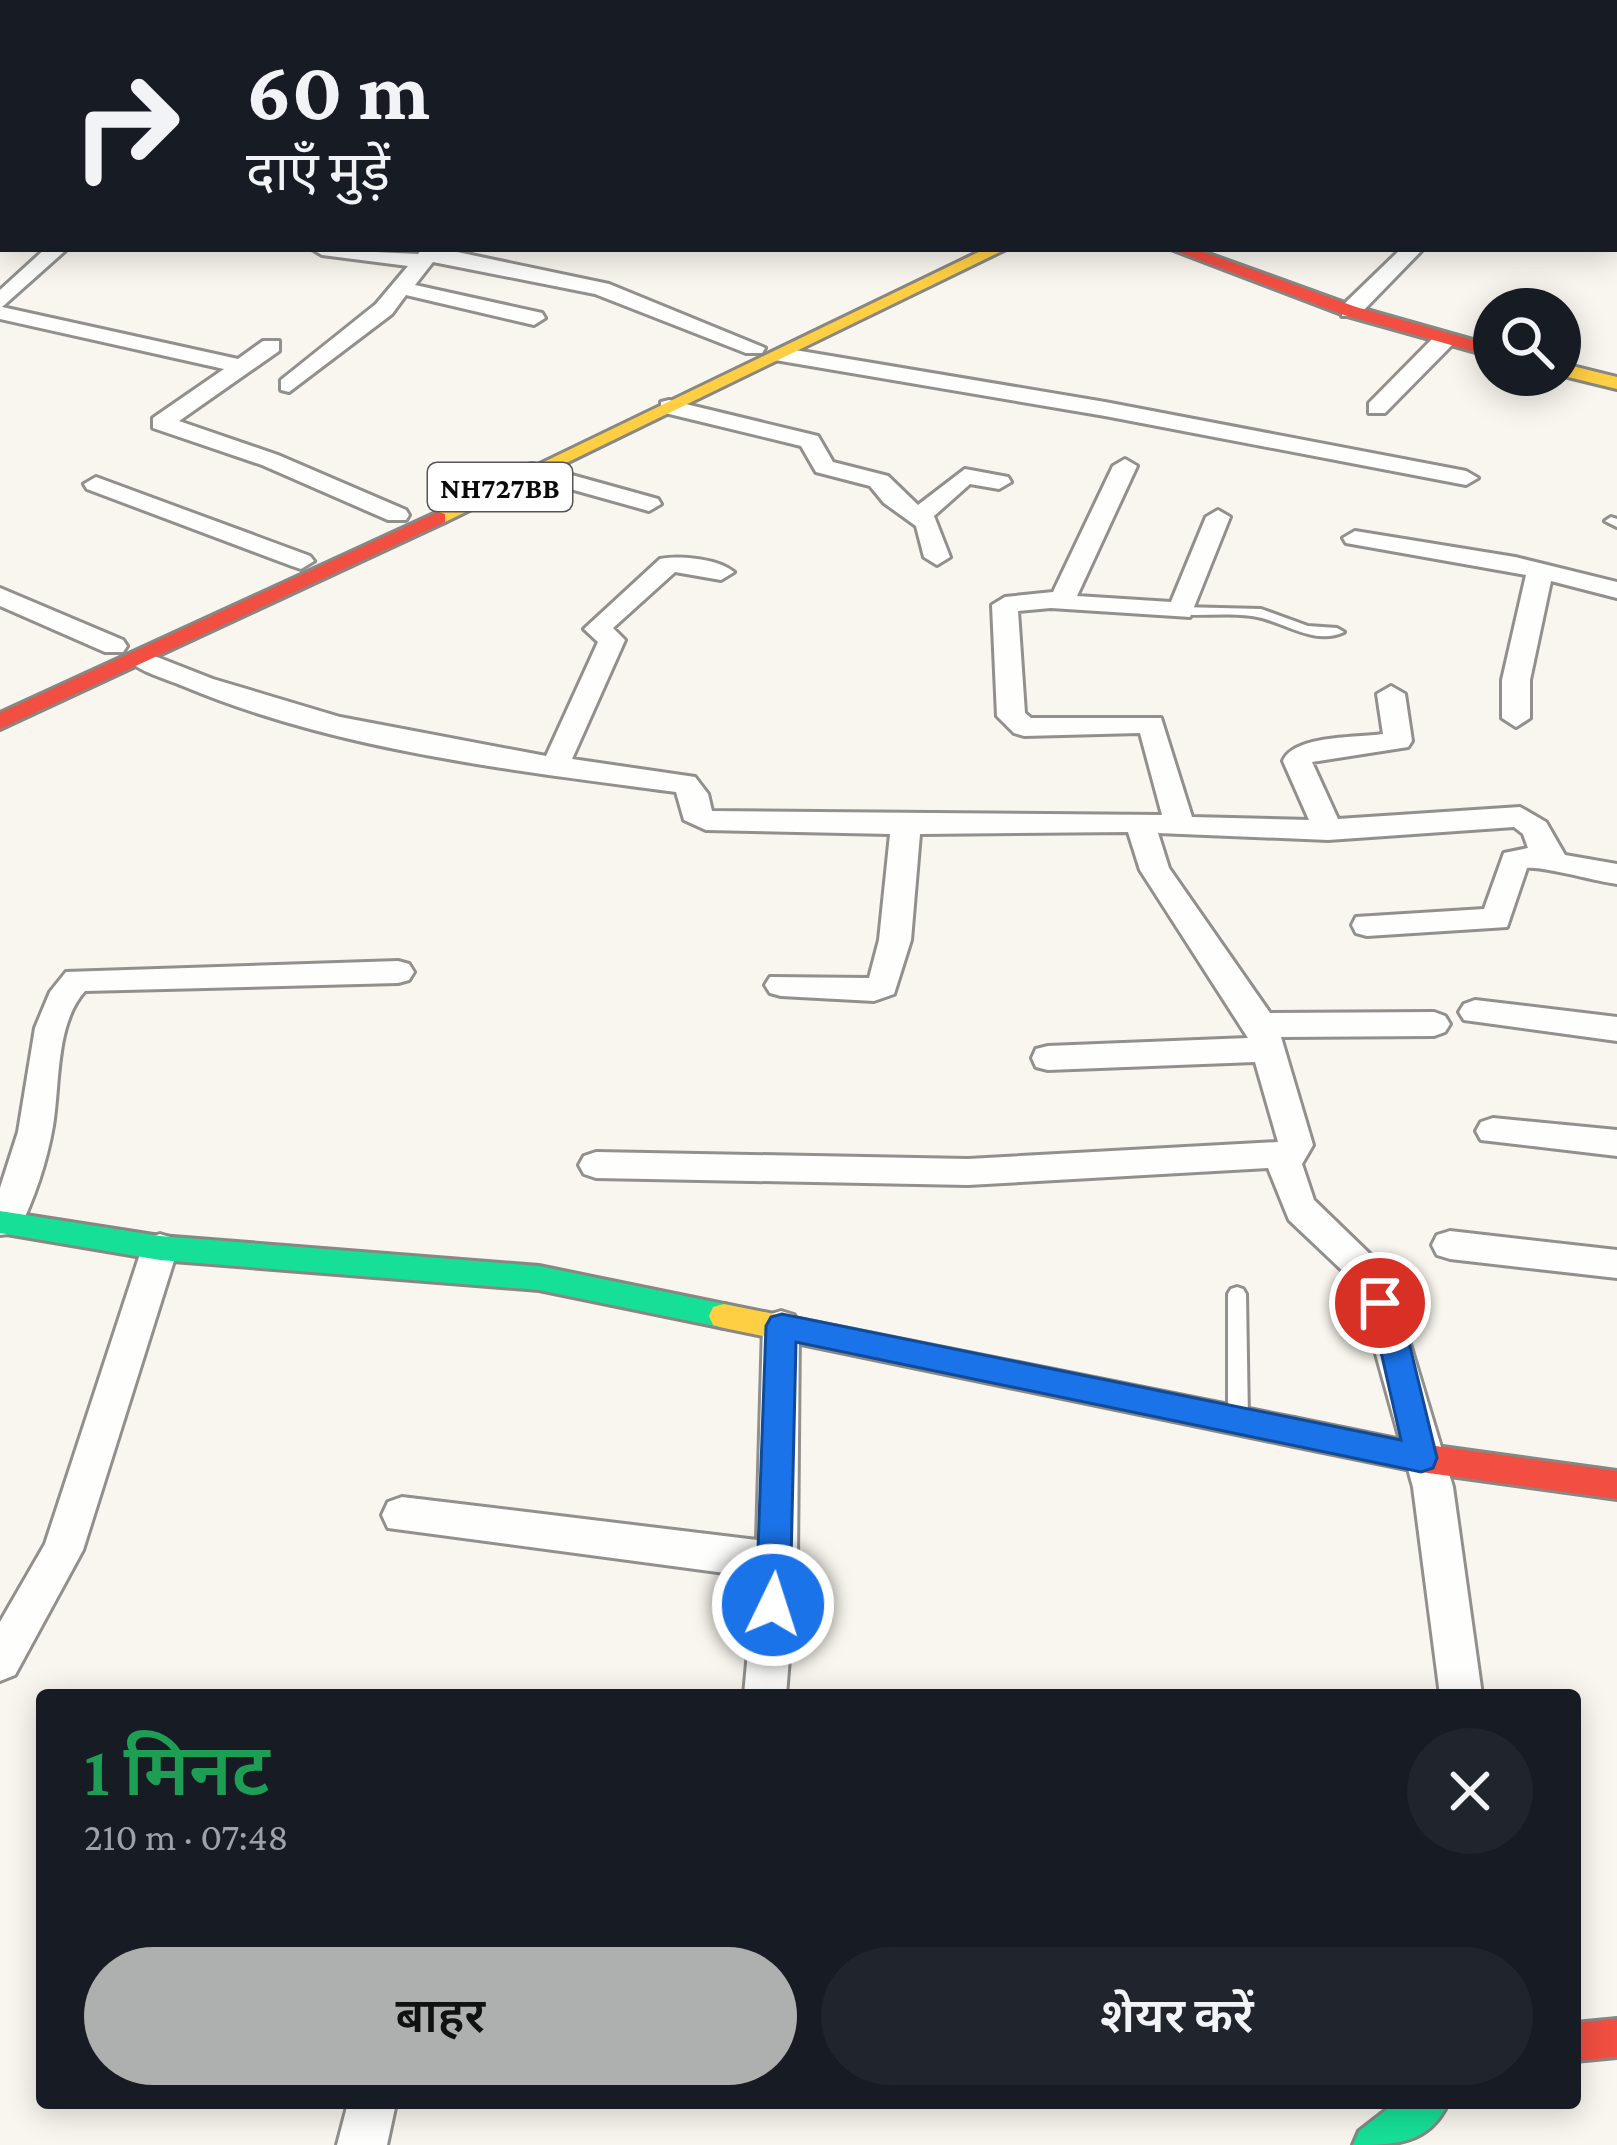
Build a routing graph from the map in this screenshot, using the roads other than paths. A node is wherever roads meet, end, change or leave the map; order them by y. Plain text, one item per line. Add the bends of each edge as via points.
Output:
1 (54, 252) edge
2 (376, 252) edge
3 (954, 252) edge
4 (992, 252) edge
5 (1187, 252) edge
6 (1410, 252) edge
7 (429, 255) edge
8 (402, 288) junction
9 (0, 301) edge
10 (1350, 310) junction
11 (0, 313) edge
12 (534, 318) dead end
13 (1444, 340) junction
14 (272, 346) dead end
15 (1473, 347) edge
16 (754, 348) junction
17 (783, 355) junction
18 (242, 366) junction
19 (1581, 374) edge
20 (1617, 382) edge
21 (289, 385) dead end
22 (669, 407) junction
23 (1377, 408) dead end
24 (1125, 466) dead end
25 (532, 471) junction
26 (1466, 478) dead end
27 (999, 482) dead end
28 (96, 484) dead end
29 (650, 504) dead end
30 (398, 515) junction
31 (921, 515) junction
32 (1218, 517) dead end
33 (1355, 538) dead end
34 (937, 556) dead end
35 (301, 561) junction
36 (1540, 571) junction
37 (721, 572) dead end
38 (1617, 590) edge
39 (0, 596) edge
40 (1058, 602) junction
41 (1181, 611) junction
42 (1337, 632) dead end
43 (126, 652) junction
44 (1391, 694) dead end
45 (0, 698) edge
46 (1516, 718) dead end
47 (0, 722) edge
48 (554, 766) junction
49 (1140, 822) junction
50 (905, 825) junction
51 (1180, 825) junction
52 (1328, 830) junction
53 (1544, 856) junction
54 (1617, 874) edge
55 (1367, 925) dead end
56 (398, 972) dead end
57 (781, 985) dead end
58 (1475, 1012) dead end
59 (1434, 1024) dead end
60 (1617, 1029) edge
61 (1264, 1037) junction
62 (1048, 1058) dead end
63 (1493, 1131) dead end
64 (1617, 1143) edge
65 (1282, 1157) junction
66 (596, 1165) dead end
67 (2, 1226) edge
68 (1450, 1245) dead end
69 (160, 1248) junction
70 (1617, 1264) edge
71 (1237, 1294) dead end
72 (782, 1326) junction
73 (1238, 1422) junction
74 (1421, 1458) junction
75 (1617, 1485) edge
76 (402, 1515) dead end
77 (777, 1561) junction
78 (0, 1661) edge
79 (766, 1689) edge
80 (1460, 1689) edge
81 (1617, 2038) edge
82 (1581, 2041) edge
83 (371, 2109) edge
84 (1420, 2109) edge
85 (362, 2145) edge
86 (1372, 2145) edge

1 - 9 street
2 - 7 street
3 - 16 main road, NH727BB
4 - 17 main road, NH727BB
5 - 10 main road
6 - 10 street
7 - 8 street
7 - 16 street via 601,289
8 - 12 street
8 - 21 street
10 - 13 main road
11 - 18 street
13 - 15 main road
13 - 23 street
14 - 18 street
16 - 30 main road, NH727BB
17 - 22 main road, NH727BB
17 - 26 street
18 - 30 street via 161,423
19 - 20 main road
22 - 25 main road, NH727BB
22 - 31 street via 810,441 824,466 879,481
24 - 40 street
25 - 29 street
25 - 43 main road, NH727BB
27 - 31 street via 965,476
28 - 35 street
30 - 35 main road, NH727BB
31 - 34 street
32 - 41 street
33 - 36 street
35 - 43 main road, NH727BB
36 - 38 street
36 - 46 street via 1516,680
37 - 48 street via 669,565 597,629 612,640
39 - 43 street
40 - 41 street
40 - 51 street via 1005,605 1014,723 1151,724
41 - 42 lane via 1261,613
43 - 45 main road, NH727BB
43 - 47 main road, NH727BB
43 - 48 street via 268,710
44 - 52 street via 1398,741 1299,755
48 - 50 street via 685,784 694,813 706,820
49 - 50 street
49 - 51 street
49 - 61 street via 1155,870
50 - 57 street via 883,986
51 - 52 street
52 - 53 street via 1520,817 1536,829
53 - 54 street
53 - 55 street via 1515,860 1496,919
56 - 67 street via 77,980 65,989 34,1133
58 - 60 street
59 - 61 street
61 - 62 street
61 - 65 street via 1296,1145
63 - 64 street
65 - 66 street via 948,1172
65 - 74 street via 1307,1218 1368,1276 1391,1330
67 - 69 main road
68 - 70 street
69 - 72 main road via 539,1278
69 - 78 street via 63,1550
71 - 73 lane
72 - 73 main road
72 - 77 street
73 - 74 main road
74 - 75 main road
74 - 80 street via 1433,1487
76 - 77 street
77 - 79 street
81 - 82 main road
83 - 85 street
84 - 86 main road

